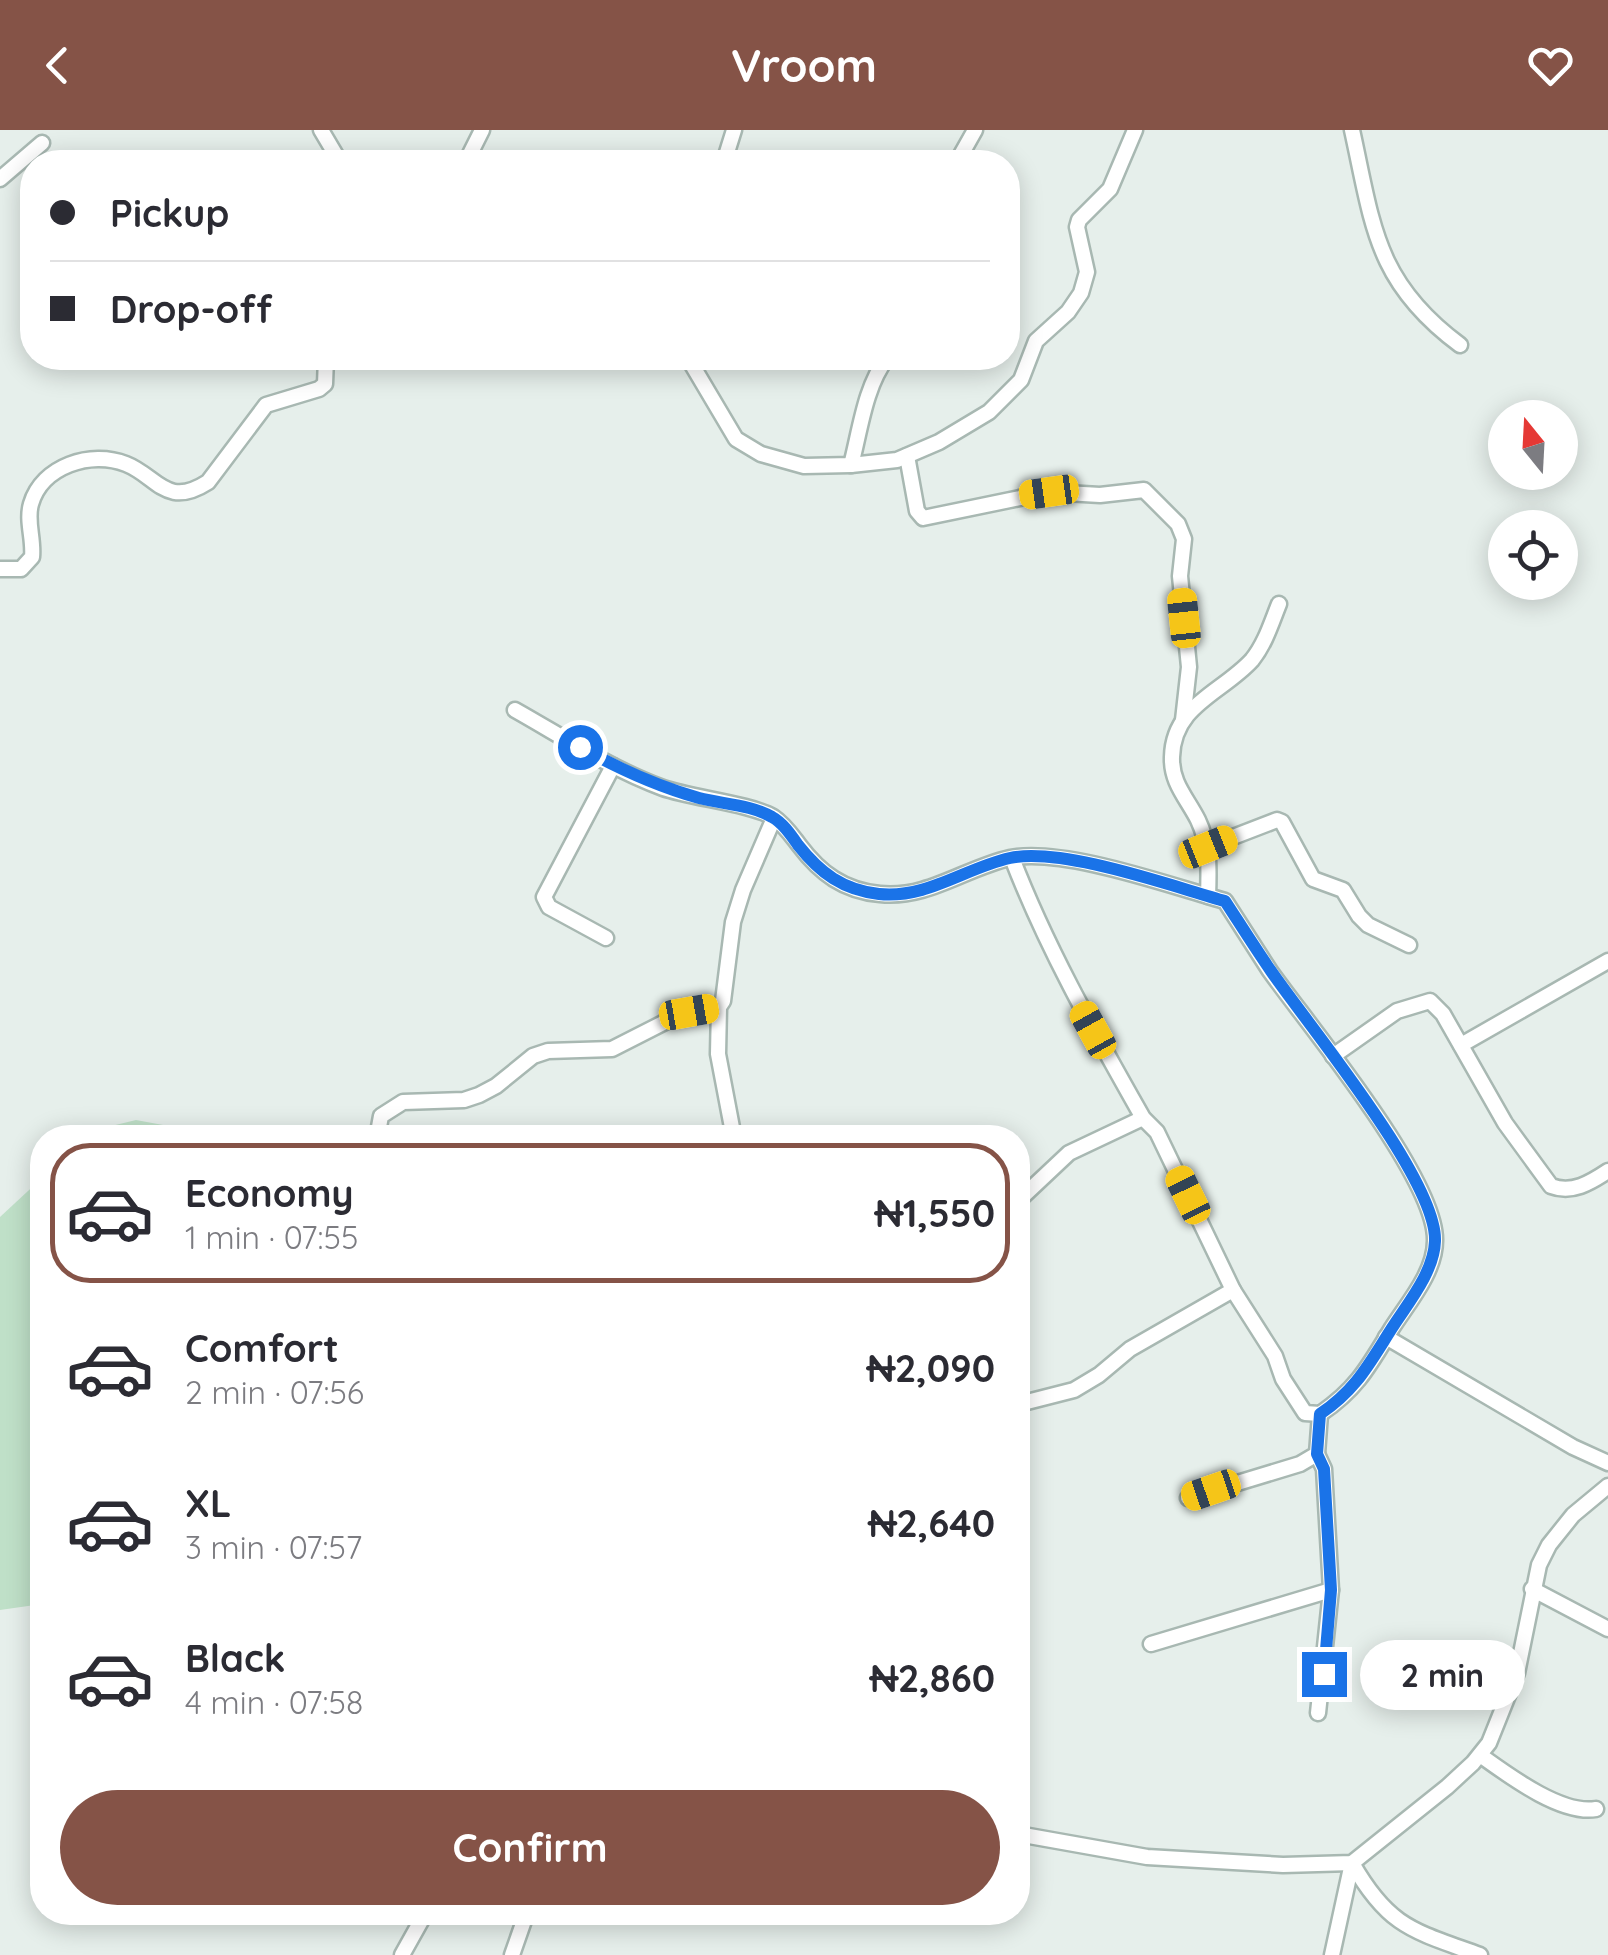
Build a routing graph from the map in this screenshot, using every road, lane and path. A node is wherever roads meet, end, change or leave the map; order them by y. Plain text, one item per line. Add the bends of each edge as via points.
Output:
1 (1135, 130) edge
2 (1352, 130) edge
3 (42, 143) dead end
4 (34, 150) edge
5 (20, 161) edge
6 (0, 178) edge
7 (1460, 345) dead end
8 (326, 370) edge
9 (695, 370) edge
10 (879, 370) edge
11 (907, 456) junction
12 (851, 466) junction
13 (0, 569) edge
14 (1279, 604) dead end
15 (516, 710) dead end
16 (1182, 720) junction
17 (613, 766) junction
18 (774, 818) junction
19 (1208, 847) junction
20 (1012, 858) junction
21 (1208, 896) junction
22 (606, 938) dead end
23 (1409, 945) dead end
24 (1608, 960) edge
25 (720, 1007) junction
26 (1460, 1045) junction
27 (1334, 1056) junction
28 (1143, 1118) junction
29 (379, 1125) edge
30 (732, 1125) edge
31 (1606, 1176) edge
32 (1030, 1191) edge
33 (1233, 1290) junction
34 (1386, 1337) junction
35 (1030, 1401) edge
36 (1320, 1414) junction
37 (1317, 1454) junction
38 (1608, 1463) edge
39 (1608, 1486) edge
40 (1188, 1498) dead end
41 (1532, 1589) junction
42 (1331, 1590) junction
43 (1608, 1629) edge
44 (1151, 1644) dead end
45 (1318, 1713) dead end
46 (1480, 1755) junction
47 (1596, 1809) dead end
48 (1030, 1836) edge
49 (1352, 1864) junction
50 (419, 1925) edge
51 (522, 1925) edge
52 (402, 1955) edge
53 (512, 1955) edge
54 (1332, 1955) edge
55 (1480, 1955) edge

1 - 11 street via 1110,190 1078,220 1087,272 1074,306 1036,340 1021,380 1002,403
2 - 7 street via 1388,268
3 - 4 street
5 - 6 street
8 - 13 street via 320,389 266,405 196,490 169,491 129,464 105,458 49,474 29,511 32,557 21,569
9 - 12 street via 736,439 784,462
10 - 12 street
11 - 12 street
11 - 16 street via 923,518 1049,492 1144,490 1184,539 1180,576 1189,667
14 - 16 street via 1251,660
15 - 17 street
16 - 19 street via 1173,739 1174,781
17 - 18 street via 664,788
17 - 22 street via 544,897 549,907
18 - 20 street via 825,876 856,890 905,896
18 - 25 street via 742,890
19 - 21 street
19 - 23 street via 1282,822 1312,879 1343,890 1368,925
20 - 21 street via 1112,868
20 - 28 street via 1044,937
21 - 27 street via 1225,901
24 - 26 street
25 - 29 street via 669,1020 612,1049 533,1056 496,1086 464,1100 403,1102
25 - 30 street via 718,1054
26 - 27 street via 1437,1005 1423,1001 1382,1020
26 - 31 street via 1504,1124 1551,1186 1568,1189
27 - 34 street via 1433,1220 1434,1255
28 - 32 street via 1070,1154
28 - 33 street via 1157,1132
33 - 35 street via 1074,1390
33 - 36 street via 1305,1412
34 - 36 street via 1354,1388
34 - 38 street
36 - 37 street
37 - 40 street
37 - 42 street via 1324,1469
39 - 41 street via 1549,1545
41 - 43 street
41 - 46 street via 1517,1673
42 - 44 street
42 - 45 street
46 - 47 street via 1561,1803
46 - 49 street
48 - 49 street via 1146,1857
49 - 54 street
49 - 55 street via 1370,1896 1406,1928
50 - 52 street
51 - 53 street

